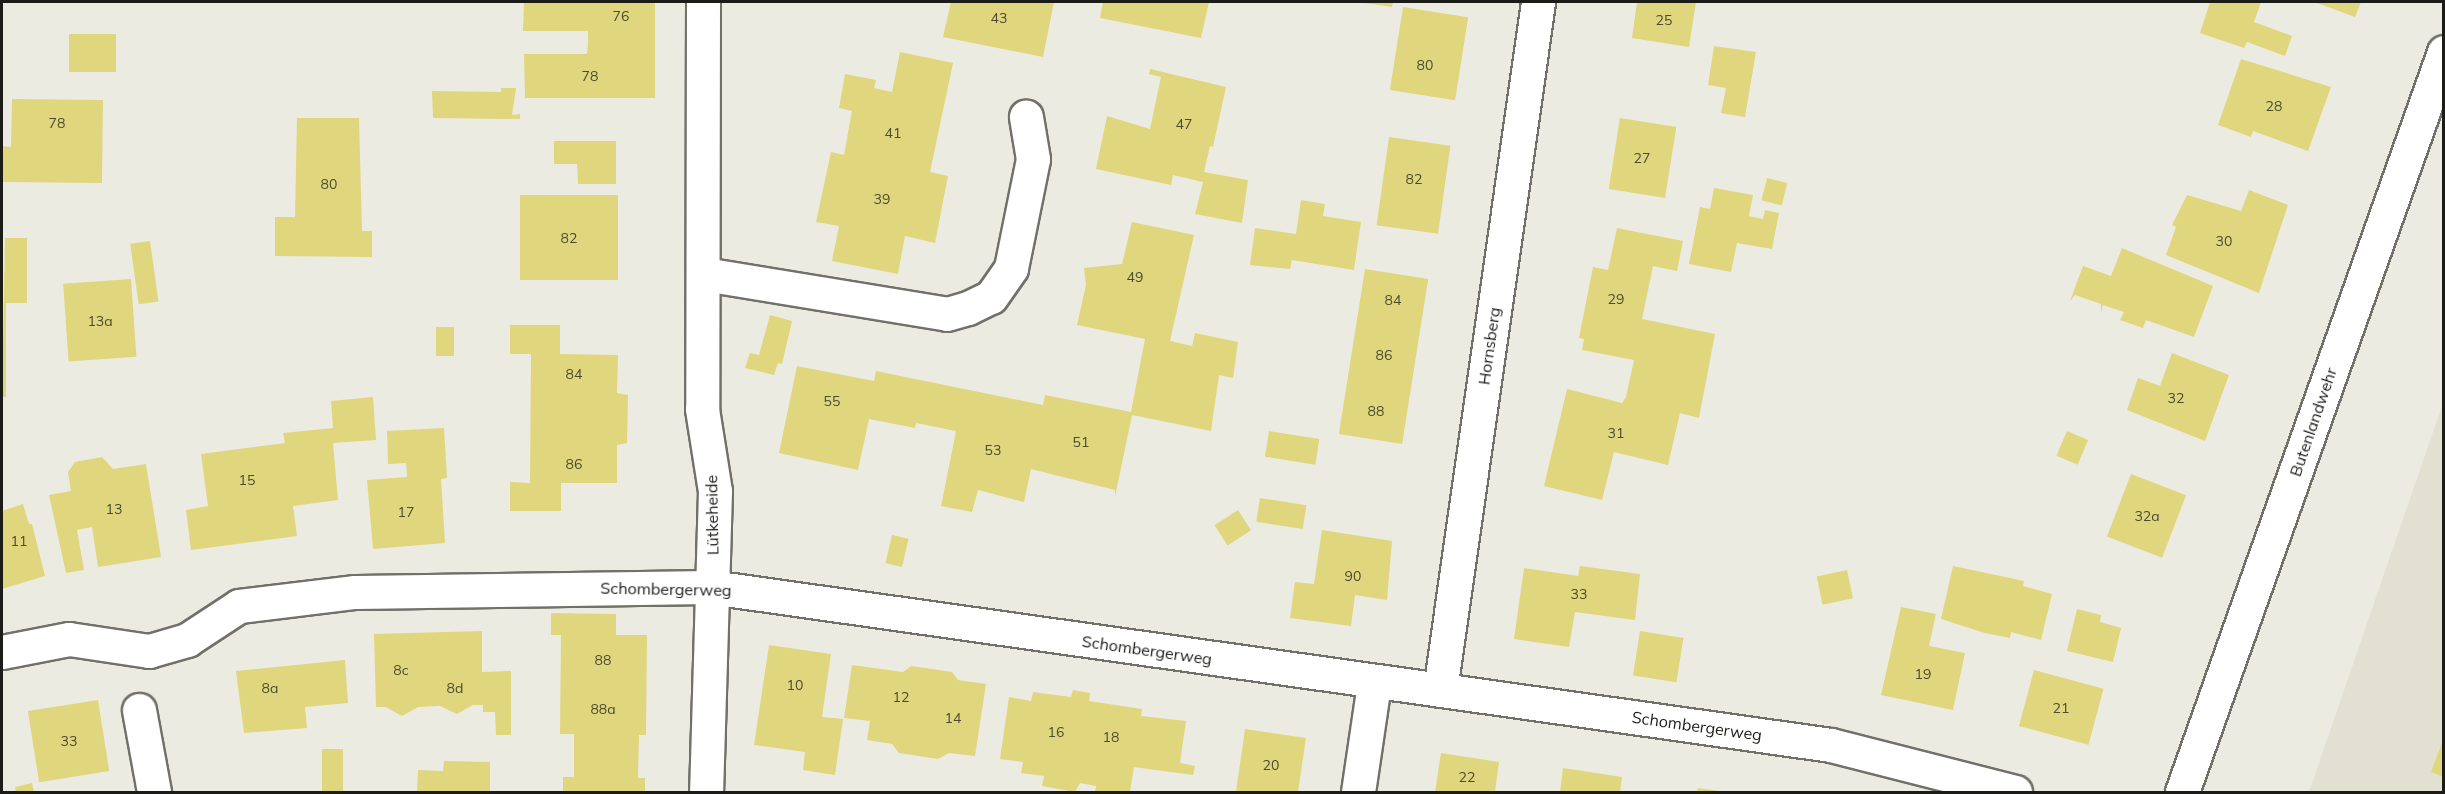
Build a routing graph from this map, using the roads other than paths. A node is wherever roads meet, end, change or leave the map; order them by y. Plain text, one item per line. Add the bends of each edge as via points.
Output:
1 (703, 2) edge
2 (1538, 2) edge
3 (2444, 51) edge
4 (1026, 117) dead end
5 (704, 274) junction
6 (711, 587) junction
7 (2, 652) edge
8 (1374, 683) junction
9 (1440, 690) junction
10 (139, 710) dead end
11 (154, 792) edge
12 (706, 792) edge
13 (1358, 792) edge
14 (2015, 792) edge
15 (2182, 792) edge

1 - 5 street, Lütkeheide
2 - 9 street, Hornsberg
3 - 15 street, Butenlandwehr
4 - 5 street via 1033,159 1011,268 991,297 969,308 947,314
5 - 6 street, Lütkeheide via 702,409 715,491
6 - 7 street, Schombergerweg via 355,592 239,606 187,640 149,651 69,639
6 - 8 street, Schombergerweg
6 - 12 street, Lütkeheide
8 - 9 street, Schombergerweg
8 - 13 street
9 - 14 street, Schombergerweg via 1832,746
10 - 11 street

